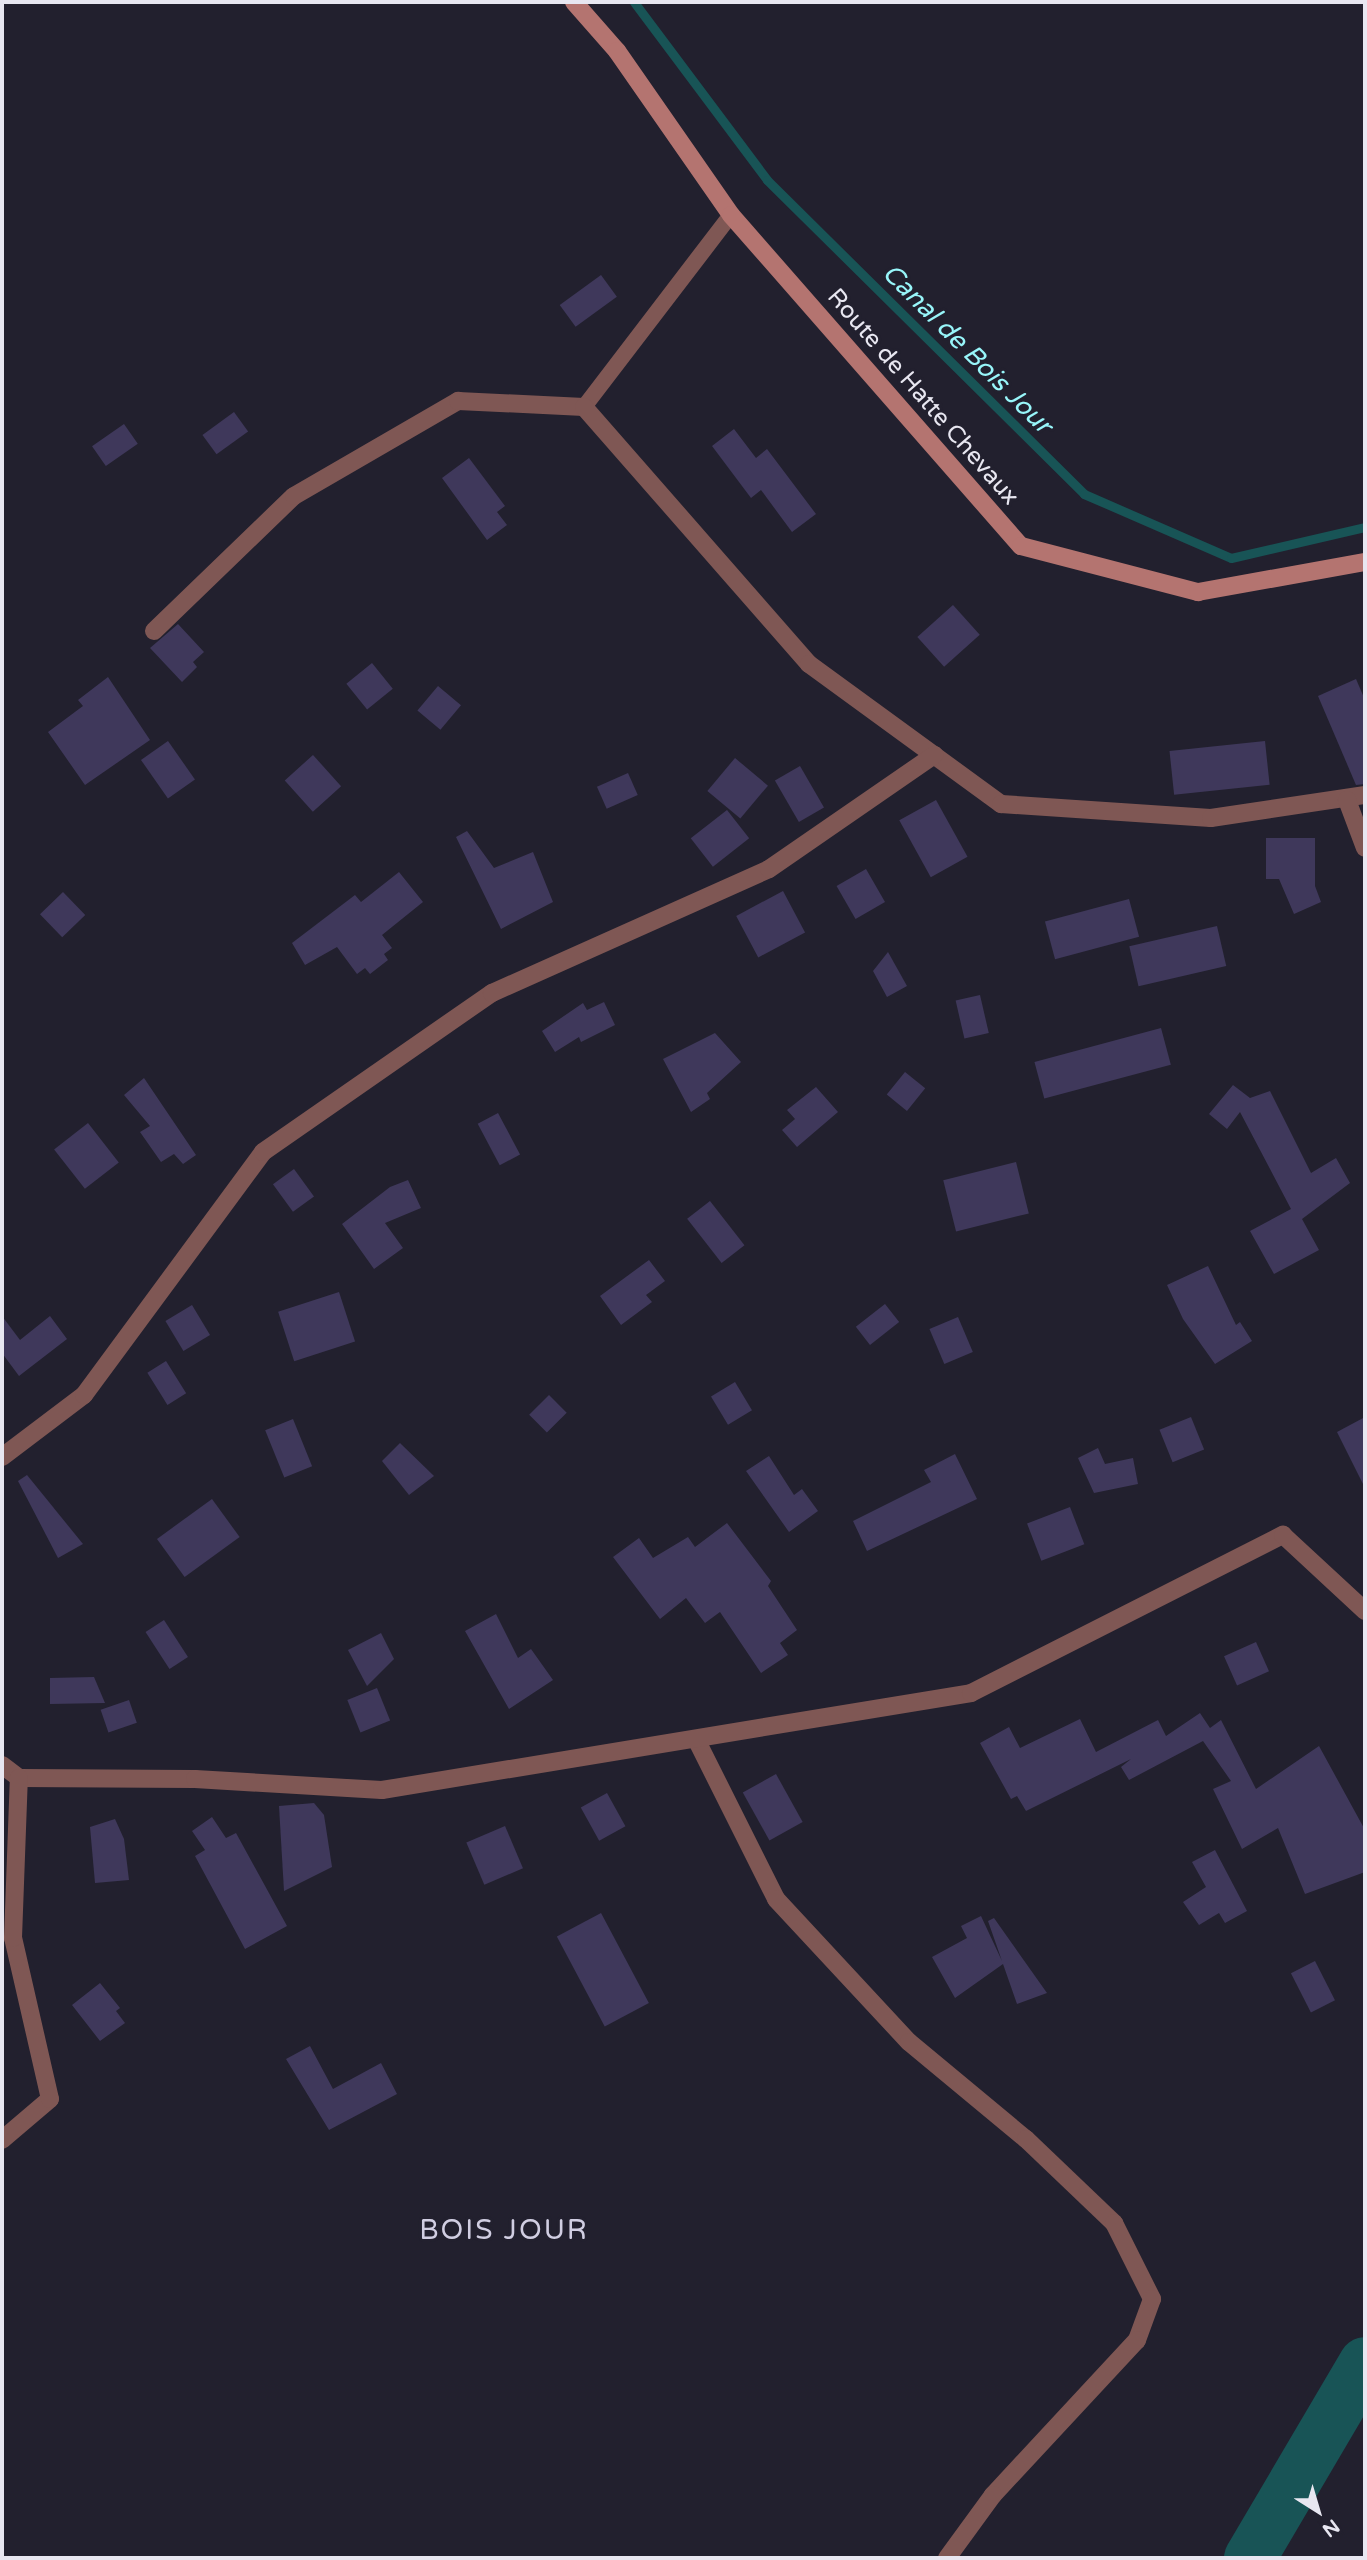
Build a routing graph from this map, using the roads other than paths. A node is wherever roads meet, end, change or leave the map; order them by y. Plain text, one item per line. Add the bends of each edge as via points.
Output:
1 (574, 2) edge
2 (731, 215) junction
3 (584, 407) junction
4 (1365, 562) edge
5 (154, 631) dead end
6 (934, 755) junction
7 (1365, 795) edge
8 (1347, 800) junction
9 (1365, 849) edge
10 (2, 1457) edge
11 (1365, 1611) edge
12 (696, 1739) junction
13 (2, 1765) edge
14 (19, 1778) junction
15 (2, 2140) edge
16 (947, 2558) edge

1 - 2 street, Route de Hatte Chevaux via 617,51
2 - 3 lane
2 - 4 street, Route de Hatte Chevaux via 1021,546 1198,592
3 - 5 street via 458,401 294,496
3 - 6 street via 808,664
6 - 8 street via 1002,804 1211,818
6 - 10 street via 769,869 492,993 263,1152 85,1395
7 - 8 street
8 - 9 street
11 - 12 street via 1283,1535 971,1693
12 - 14 street via 382,1790 195,1779
12 - 16 street via 776,1899 909,2042 1026,2138 1114,2223 1152,2299 1137,2340 993,2495
13 - 14 street
14 - 15 street via 13,1938 50,2099

